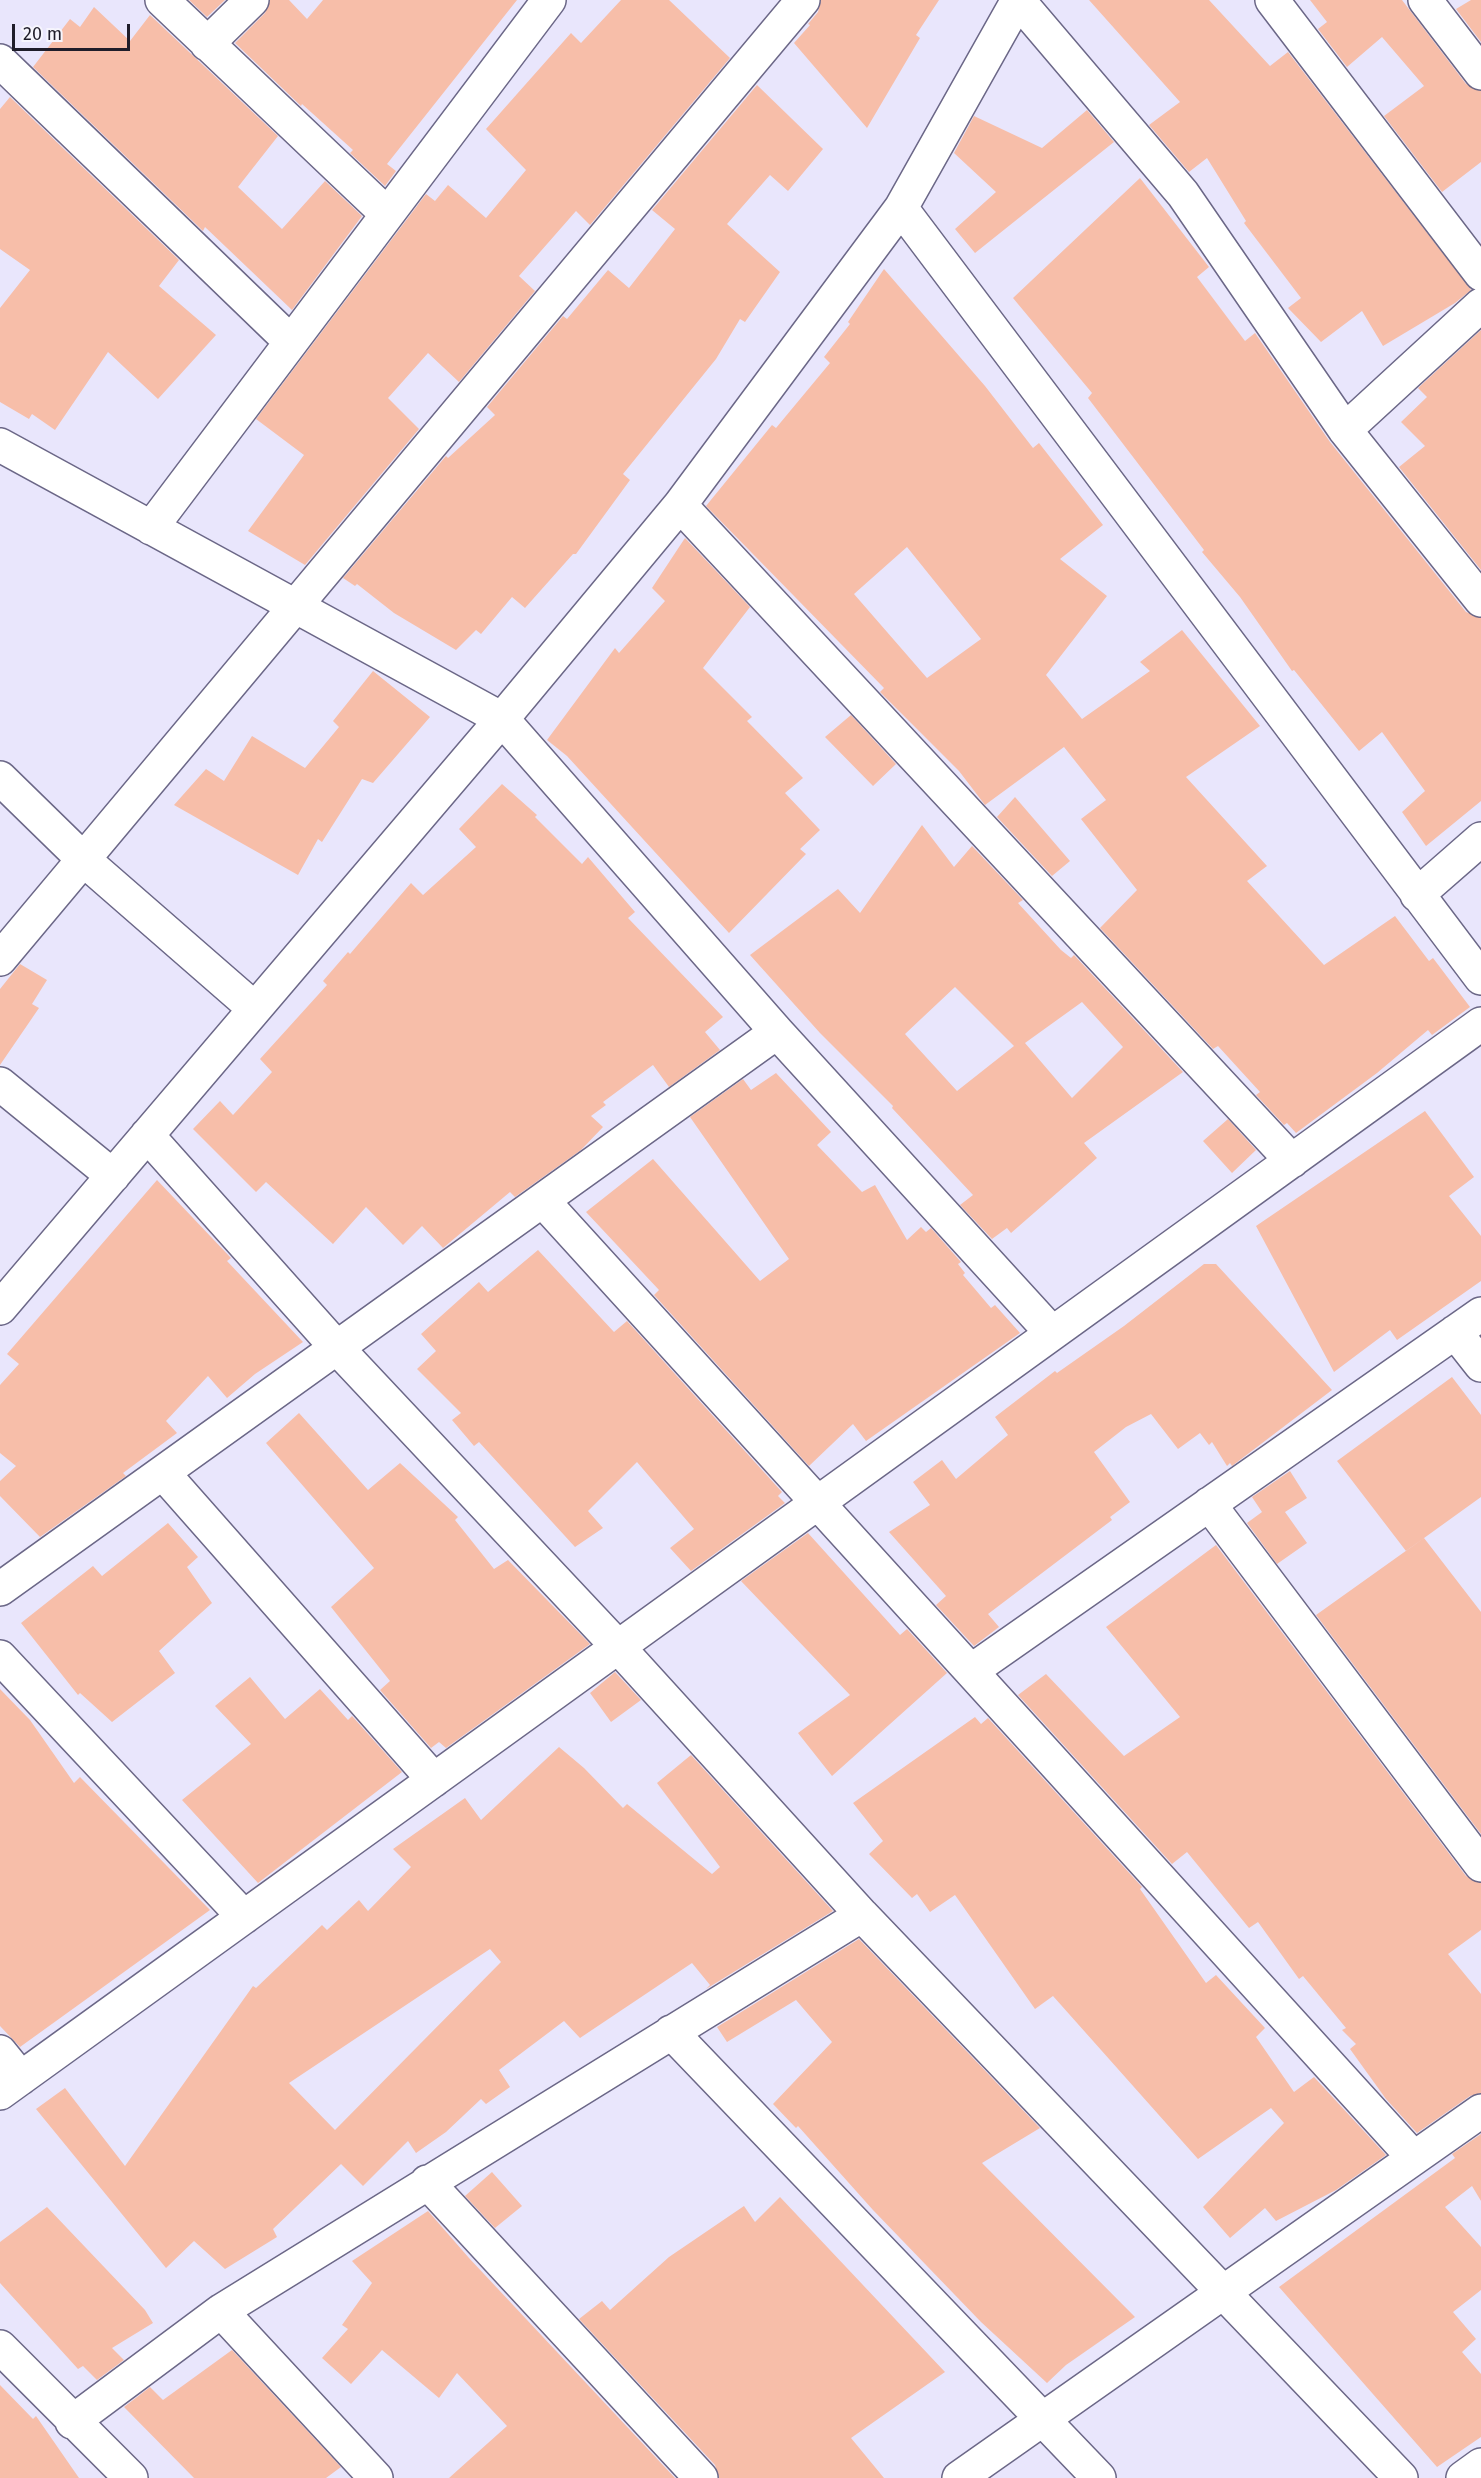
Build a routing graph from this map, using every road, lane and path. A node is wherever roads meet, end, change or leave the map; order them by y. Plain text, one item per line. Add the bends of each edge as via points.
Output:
1 (162, 0) edge
2 (252, 0) edge
3 (549, 0) edge
4 (803, 0) edge
5 (1272, 0) edge
6 (1425, 0) edge
7 (207, 44) junction
8 (0, 61) edge
9 (1481, 73) edge
10 (901, 208) junction
11 (387, 214) junction
12 (1481, 274) edge
13 (1481, 305) edge
14 (291, 342) junction
15 (1346, 430) junction
16 (0, 445) edge
17 (680, 505) junction
18 (151, 528) junction
19 (1481, 600) edge
20 (295, 607) junction
21 (502, 719) junction
22 (0, 778) edge
23 (1481, 839) edge
24 (84, 860) junction
25 (1417, 896) junction
26 (0, 959) edge
27 (1481, 978) edge
28 (255, 1009) junction
29 (1481, 1024) edge
30 (777, 1032) junction
31 (0, 1084) edge
32 (147, 1135) junction
33 (1292, 1161) junction
34 (113, 1176) junction
35 (543, 1201) junction
36 (0, 1308) edge
37 (1468, 1323) edge
38 (1052, 1333) junction
39 (338, 1349) junction
40 (1481, 1365) edge
41 (163, 1473) junction
42 (817, 1502) junction
43 (1209, 1504) junction
44 (0, 1589) edge
45 (619, 1648) junction
46 (0, 1657) edge
47 (971, 1671) junction
48 (434, 1780) junction
49 (1481, 1865) edge
50 (862, 1915) junction
51 (243, 1917) junction
52 (671, 2032) junction
53 (0, 2052) edge
54 (10, 2085) edge
55 (1481, 2111) edge
56 (1414, 2158) junction
57 (427, 2182) junction
58 (1224, 2292) junction
59 (221, 2311) junction
60 (0, 2347) edge
61 (1043, 2419) junction
62 (72, 2421) junction
63 (1481, 2465) edge
64 (122, 2476) edge
65 (376, 2478) edge
66 (701, 2478) edge
67 (959, 2478) edge
68 (1099, 2478) edge
69 (1401, 2478) edge
70 (1463, 2478) edge

1 - 7 street
2 - 7 street
3 - 11 street
4 - 20 street
5 - 12 street
6 - 9 street
7 - 11 street
8 - 14 street
10 - 15 street via 1018,0 1183,194
10 - 17 street
10 - 25 street
11 - 14 street
13 - 15 street
14 - 18 street
15 - 19 street
16 - 18 street
17 - 21 street
17 - 33 street
18 - 20 street
20 - 21 street
20 - 24 street
21 - 28 street
21 - 30 street
22 - 24 street
23 - 25 street
24 - 26 street
24 - 28 street
25 - 27 street
28 - 32 street
29 - 33 street
30 - 35 street
30 - 38 street
31 - 34 street
32 - 34 street
32 - 39 street
33 - 38 street
34 - 36 street
35 - 39 street
35 - 42 street
37 - 40 street
37 - 43 street
38 - 42 street
39 - 41 street
39 - 45 street
41 - 44 street
41 - 48 street
42 - 45 street
42 - 47 street
43 - 47 street
43 - 49 street
45 - 48 street
45 - 50 street
46 - 51 street
47 - 56 street
48 - 51 street
50 - 52 street
50 - 58 street
51 - 54 street
52 - 57 street
52 - 61 street
53 - 54 street
55 - 56 street
56 - 58 street
57 - 59 street
57 - 66 street
58 - 61 street
58 - 69 street
59 - 62 street
59 - 65 street
60 - 62 street
61 - 67 street
61 - 68 street
62 - 64 street
63 - 70 street

